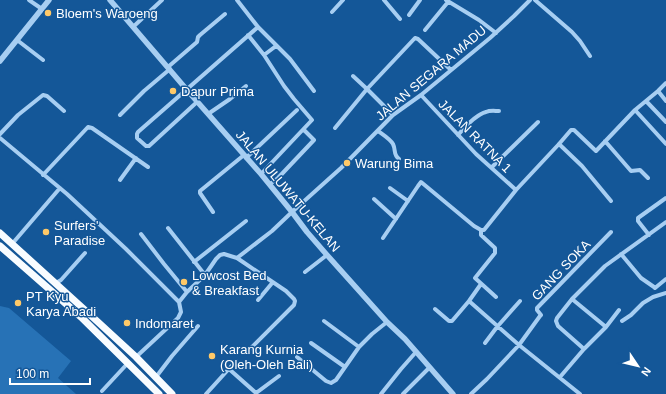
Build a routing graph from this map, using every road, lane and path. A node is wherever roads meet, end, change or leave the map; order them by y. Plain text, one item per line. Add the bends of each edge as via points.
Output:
1 (29, 0) edge
2 (49, 0) edge
3 (110, 0) edge
4 (162, 0) edge
5 (237, 0) edge
6 (343, 0) edge
7 (384, 0) edge
8 (420, 0) edge
9 (530, 0) edge
10 (535, 0) edge
11 (447, 1) edge
12 (42, 9) junction
13 (332, 12) dead end
14 (225, 14) dead end
15 (409, 15) dead end
16 (400, 19) dead end
17 (133, 27) junction
18 (258, 27) junction
19 (425, 30) dead end
20 (496, 32) junction
21 (248, 35) junction
22 (17, 40) junction
23 (276, 46) junction
24 (264, 55) junction
25 (590, 56) dead end
26 (43, 60) dead end
27 (0, 61) edge
28 (169, 68) junction
29 (451, 70) junction
30 (352, 76) dead end
31 (666, 83) edge
32 (246, 86) dead end
33 (367, 89) junction
34 (187, 90) junction
35 (314, 91) dead end
36 (658, 91) junction
37 (421, 95) junction
38 (646, 101) junction
39 (666, 101) edge
40 (197, 102) junction
41 (297, 110) dead end
42 (635, 110) junction
43 (64, 111) dead end
44 (499, 111) dead end
45 (208, 114) junction
46 (393, 115) junction
47 (120, 116) dead end
48 (538, 122) dead end
49 (666, 122) edge
50 (335, 128) dead end
51 (304, 130) junction
52 (378, 131) junction
53 (0, 134) edge
54 (458, 135) junction
55 (0, 138) edge
56 (606, 141) junction
57 (559, 144) junction
58 (666, 144) edge
59 (245, 156) junction
60 (136, 158) junction
61 (399, 159) dead end
62 (148, 167) dead end
63 (492, 167) junction
64 (262, 174) junction
65 (43, 175) junction
66 (648, 178) dead end
67 (120, 180) dead end
68 (270, 184) junction
69 (60, 188) junction
70 (390, 188) dead end
71 (516, 190) junction
72 (666, 198) edge
73 (374, 199) dead end
74 (408, 201) junction
75 (611, 201) dead end
76 (213, 212) dead end
77 (292, 212) junction
78 (396, 219) junction
79 (246, 221) dead end
80 (666, 222) edge
81 (168, 228) dead end
82 (481, 230) junction
83 (611, 232) dead end
84 (0, 233) edge
85 (141, 234) dead end
86 (649, 235) junction
87 (383, 238) dead end
88 (12, 244) junction
89 (0, 246) edge
90 (85, 253) dead end
91 (621, 254) junction
92 (327, 255) junction
93 (237, 258) junction
94 (194, 262) junction
95 (305, 272) dead end
96 (205, 276) junction
97 (666, 279) edge
98 (273, 282) junction
99 (56, 283) junction
100 (481, 284) junction
101 (187, 292) junction
102 (666, 293) edge
103 (496, 297) dead end
104 (572, 299) junction
105 (258, 300) dead end
106 (469, 301) junction
107 (520, 301) dead end
108 (180, 302) junction
109 (435, 309) dead end
110 (619, 310) dead end
111 (324, 321) dead end
112 (622, 321) dead end
113 (387, 322) junction
114 (198, 326) dead end
115 (497, 327) junction
116 (606, 327) junction
117 (311, 343) dead end
118 (485, 343) dead end
119 (519, 345) junction
120 (359, 347) junction
121 (584, 349) junction
122 (247, 352) dead end
123 (416, 352) junction
124 (136, 358) junction
125 (297, 358) dead end
126 (236, 361) dead end
127 (128, 363) junction
128 (345, 367) junction
129 (429, 368) junction
130 (229, 369) junction
131 (279, 376) dead end
132 (156, 377) junction
133 (560, 377) junction
134 (102, 391) dead end
135 (159, 394) edge
136 (172, 394) edge
137 (206, 394) edge
138 (381, 394) edge
139 (403, 394) edge
140 (453, 394) edge
141 (471, 394) edge
142 (580, 394) edge

1 - 12 street
2 - 12 street
3 - 17 street, JALAN ULUWATU-KELAN
4 - 17 street
5 - 18 street
6 - 13 street
7 - 16 street
8 - 15 street
9 - 20 street, JALAN SEGARA MADU
10 - 25 street via 580,40
11 - 19 street
11 - 20 street
12 - 22 street
14 - 28 street via 199,36 197,42
17 - 28 street, JALAN ULUWATU-KELAN
18 - 21 street
18 - 23 street
20 - 29 street, JALAN SEGARA MADU
21 - 24 street
21 - 34 street
22 - 26 street
22 - 27 street
23 - 24 street
23 - 35 street via 290,59
24 - 51 street via 294,100 312,119
28 - 34 street, JALAN ULUWATU-KELAN
28 - 47 street
29 - 33 street via 415,38
29 - 37 street, JALAN SEGARA MADU
30 - 33 street
31 - 36 street
32 - 45 street
33 - 46 street
33 - 50 street
34 - 40 street, JALAN ULUWATU-KELAN
34 - 40 street via 138,132 137,138 149,146
36 - 38 street
36 - 39 street
37 - 46 street, JALAN SEGARA MADU
37 - 54 street, JALAN RATNA 1
38 - 42 street
38 - 49 street
40 - 45 street, JALAN ULUWATU-KELAN
41 - 59 street
42 - 56 street
42 - 58 street
43 - 53 street via 43,95
44 - 54 street via 486,111
45 - 59 street, JALAN ULUWATU-KELAN
46 - 52 street, JALAN SEGARA MADU
48 - 63 street
51 - 64 street
51 - 68 street via 314,140
52 - 61 street via 392,143
52 - 77 street, JALAN SEGARA MADU
54 - 63 street, JALAN RATNA 1
55 - 65 street
56 - 57 street via 596,151 572,130
56 - 66 street via 631,171 640,170
57 - 71 street
57 - 75 street via 582,166
59 - 64 street, JALAN ULUWATU-KELAN
59 - 76 street via 200,191
60 - 62 street
60 - 65 street via 88,127
60 - 67 street
63 - 71 street, JALAN RATNA 1
64 - 68 street, JALAN ULUWATU-KELAN
65 - 69 street
68 - 77 street, JALAN ULUWATU-KELAN
69 - 88 street
69 - 108 street
70 - 74 street
71 - 82 street via 484,230
72 - 86 street via 637,219
73 - 78 street
74 - 78 street
74 - 82 street via 422,182
77 - 92 street, JALAN ULUWATU-KELAN
77 - 93 street, JALAN SEGARA MADU
78 - 87 street
79 - 94 street
80 - 86 street
81 - 94 street
82 - 100 street via 481,235 496,250 476,277
83 - 119 street, GANG SOKA via 537,308 541,316
84 - 88 highway
85 - 101 street
86 - 91 street
88 - 99 highway
89 - 127 highway via 81,317
90 - 99 street
91 - 97 street via 654,288
91 - 104 street
92 - 95 street
92 - 113 street, JALAN ULUWATU-KELAN
93 - 96 street via 226,254 220,255
93 - 98 street
94 - 96 street
96 - 101 street
98 - 105 street
98 - 122 street via 294,299 295,303
99 - 124 highway
100 - 103 street
100 - 106 street
101 - 108 street
102 - 112 street via 642,303
104 - 116 street
104 - 121 street via 556,322
106 - 109 street via 450,321
106 - 115 street
107 - 115 street
108 - 124 street via 181,312 178,318
110 - 116 street
111 - 120 street
113 - 120 street
113 - 123 street, JALAN ULUWATU-KELAN
114 - 132 street
115 - 118 street
115 - 119 street
116 - 121 street
117 - 128 street
119 - 133 street
119 - 141 street, GANG SOKA
120 - 128 street
121 - 133 street
123 - 129 street, JALAN ULUWATU-KELAN
123 - 138 street
124 - 132 highway
125 - 128 street via 330,383 336,380
126 - 130 street
127 - 134 street
127 - 135 highway
129 - 139 street
129 - 140 street, JALAN ULUWATU-KELAN
130 - 131 street via 256,393
130 - 137 street
132 - 136 highway
133 - 142 street

